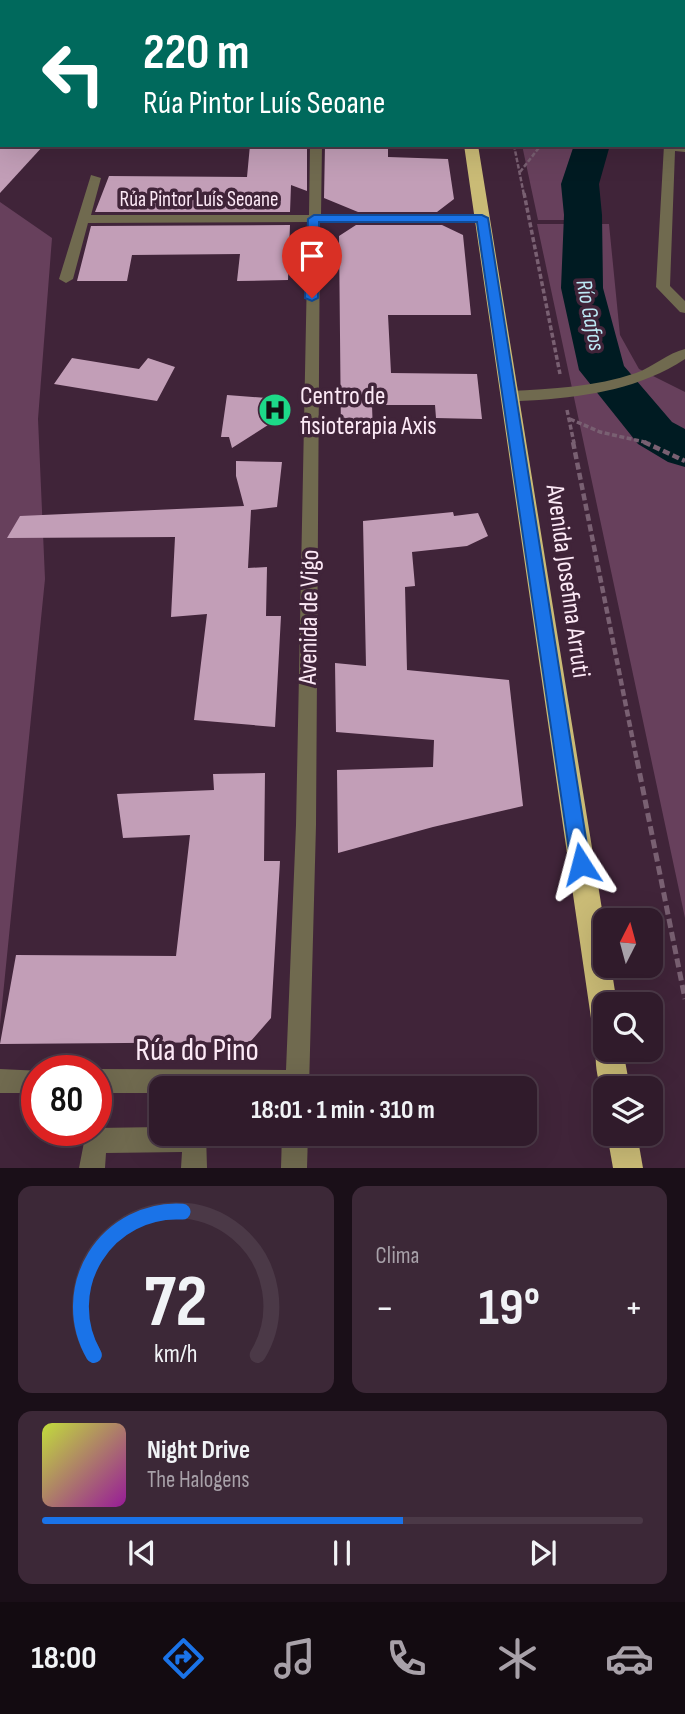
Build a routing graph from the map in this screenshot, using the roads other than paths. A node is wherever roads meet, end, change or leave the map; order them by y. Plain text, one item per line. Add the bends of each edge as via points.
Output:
1 (316, 147) edge
2 (471, 147) edge
3 (685, 149) edge
4 (95, 178) dead end
5 (482, 218) junction
6 (84, 219) junction
7 (314, 219) junction
8 (66, 279) dead end
9 (685, 309) edge
10 (685, 353) edge
11 (510, 396) junction
12 (601, 992) edge
13 (297, 1076) edge
14 (0, 1081) edge
15 (21, 1081) edge
16 (112, 1082) edge
17 (149, 1083) edge
18 (295, 1146) edge
19 (624, 1146) edge
20 (92, 1168) edge
21 (194, 1168) edge
22 (294, 1168) edge
23 (628, 1168) edge

1 - 7 street, Avenida de Vigo
2 - 5 highway, Avenida Josefina Arruti
3 - 9 street via 669,147 663,287
4 - 6 street
5 - 7 street, Rúa Pintor Luís Seoane
5 - 11 highway, Avenida Josefina Arruti
6 - 7 street, Rúa Pintor Luís Seoane
6 - 8 street
7 - 13 street, Avenida de Vigo via 306,825
10 - 11 street via 614,386
11 - 12 highway, Avenida Josefina Arruti
14 - 15 street
16 - 17 street, Rúa do Pino
18 - 22 street
19 - 23 highway
20 - 21 street via 95,1141 196,1139

